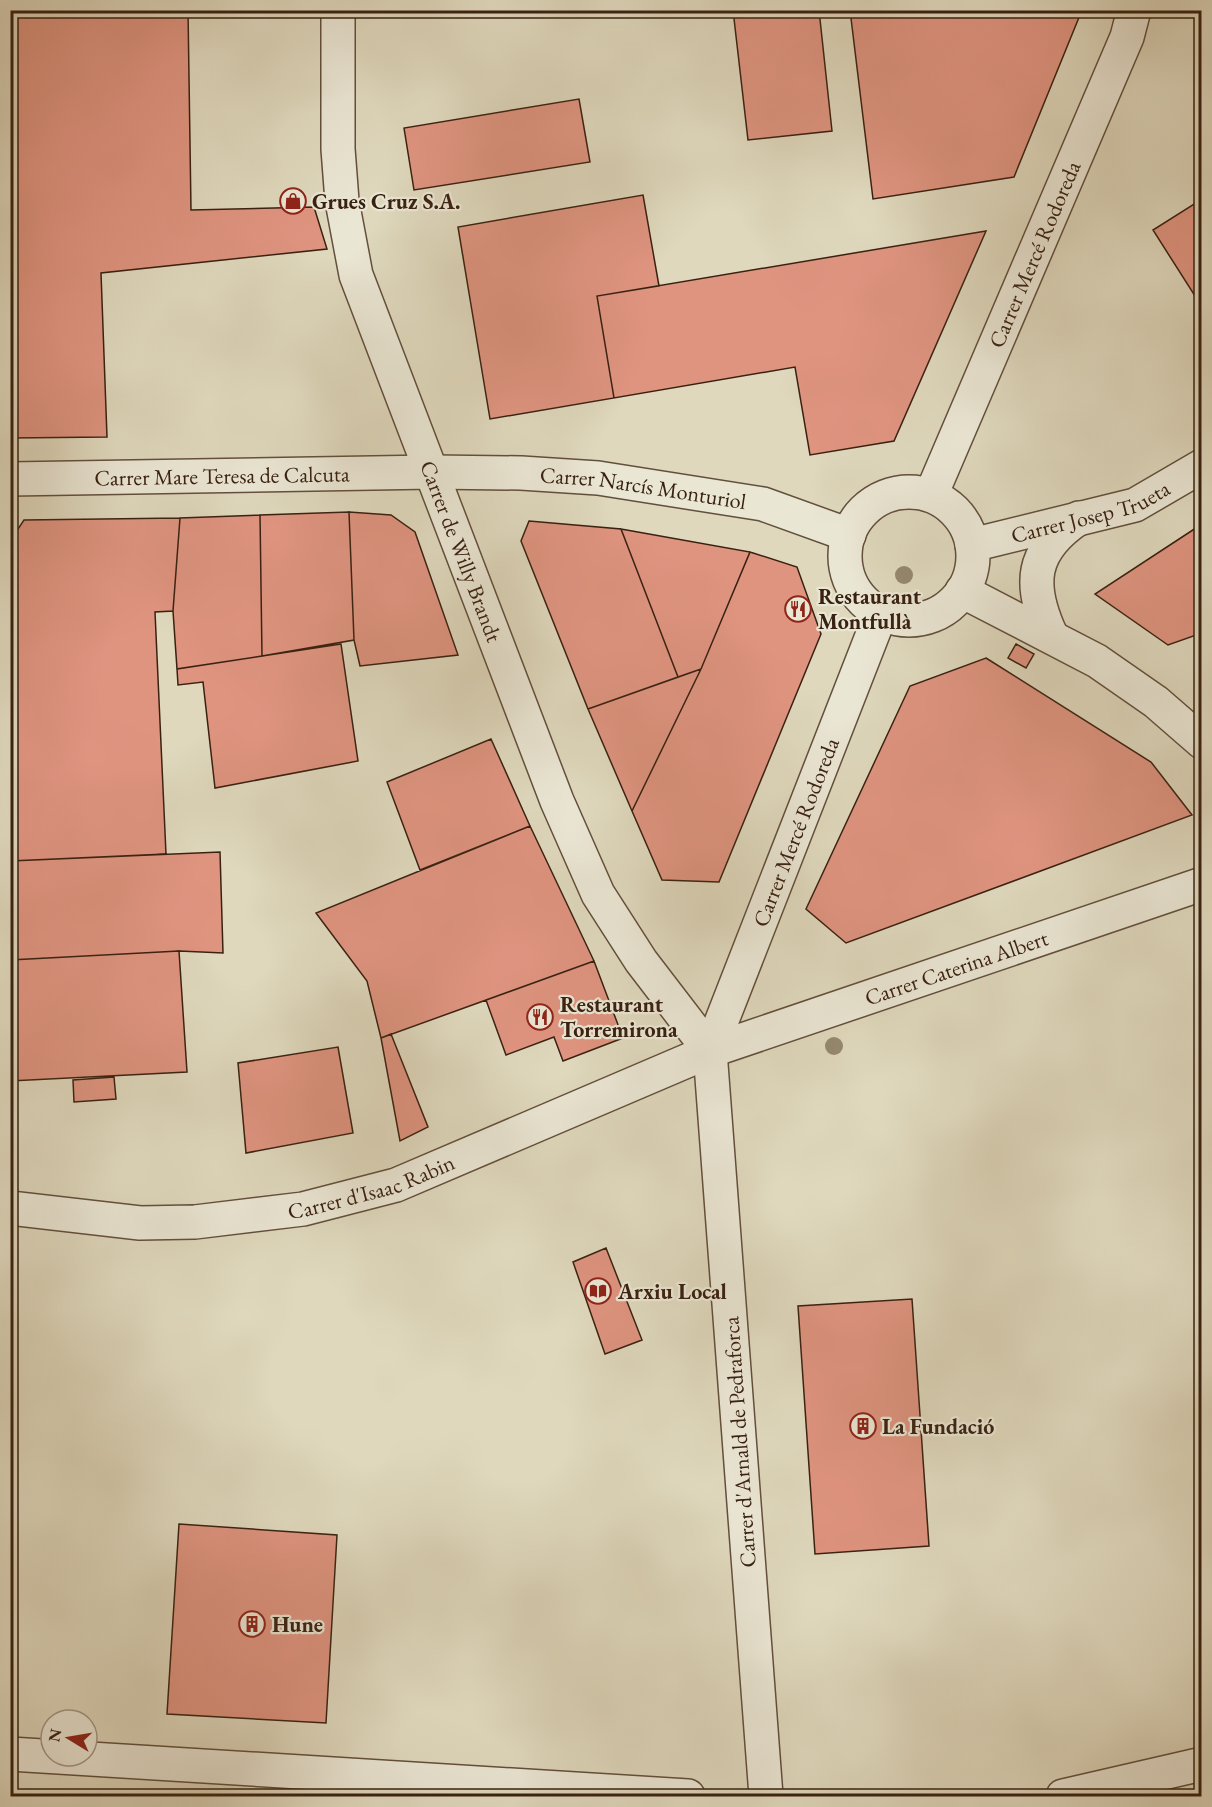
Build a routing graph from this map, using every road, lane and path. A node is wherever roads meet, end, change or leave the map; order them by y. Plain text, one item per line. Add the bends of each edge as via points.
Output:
1 (338, 10) edge
2 (1134, 10) edge
3 (1202, 466) edge
4 (432, 471) junction
5 (10, 478) edge
6 (931, 495) junction
7 (1082, 517) junction
8 (849, 535) junction
9 (972, 546) junction
10 (962, 591) junction
11 (881, 613) junction
12 (1051, 635) junction
13 (1202, 742) edge
14 (1202, 885) edge
15 (710, 1051) junction
16 (10, 1208) edge
17 (10, 1754) edge
18 (1202, 1764) edge
19 (688, 1797) edge
20 (766, 1797) edge
21 (1063, 1797) edge

1 - 4 street, Carrer de Willy Brandt via 338,149 342,201 356,275
2 - 6 street, Carrer Mercé Rodoreda via 1126,37
3 - 7 street, Carrer Josep Trueta via 1135,505
4 - 5 street, Carrer Mare Teresa de Calcuta
4 - 8 street, Carrer Narcís Monturiol via 543,474 682,489 763,504
4 - 15 street, Carrer de Willy Brandt via 557,801 598,894 641,961
6 - 8 street via 891,494 873,503
6 - 9 street via 963,520
7 - 9 street, Carrer Josep Trueta
7 - 12 street via 1052,541 1041,558 1036,581 1038,606
8 - 11 street via 846,550 850,580 868,604
9 - 10 street via 972,570
10 - 11 street via 943,610 919,619
10 - 12 street
11 - 15 street, Carrer Mercé Rodoreda
12 - 13 street via 1156,702
14 - 15 street, Carrer Caterina Albert
15 - 16 street, Carrer d'Isaac Rabin via 396,1185 303,1209 195,1222 140,1223
15 - 20 street, Carrer d'Arnald de Pedraforca
17 - 19 street
18 - 21 street

